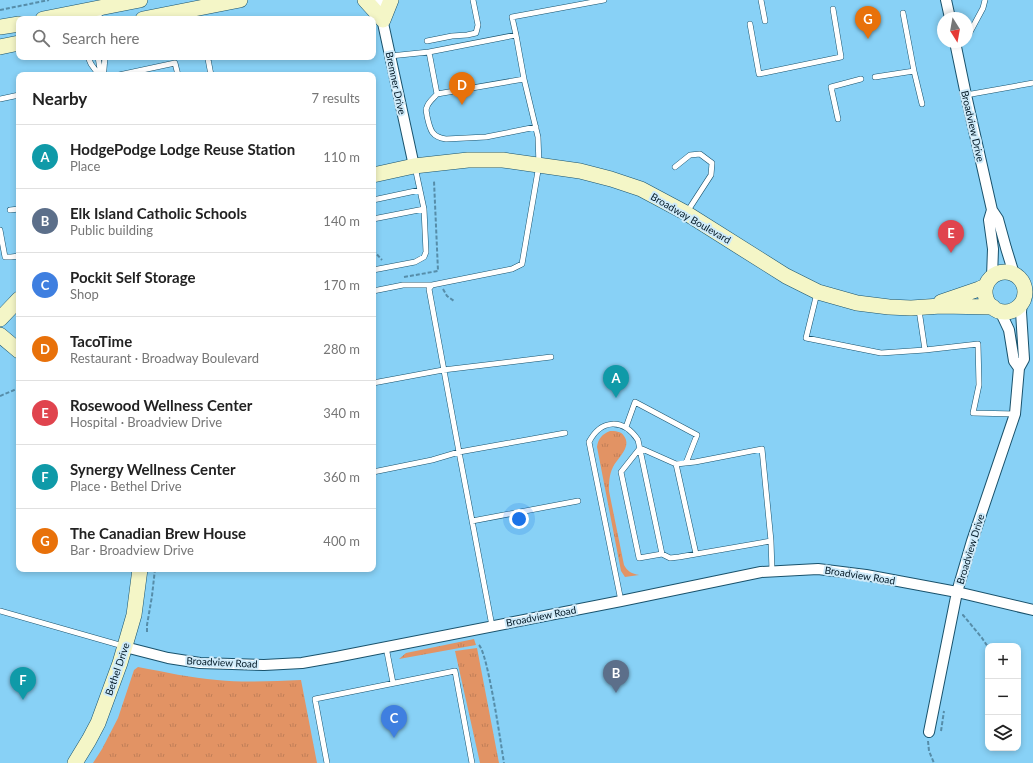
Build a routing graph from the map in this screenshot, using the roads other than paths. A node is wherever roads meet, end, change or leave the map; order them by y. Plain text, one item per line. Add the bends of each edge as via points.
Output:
1 (140, 0) edge
2 (240, 0) edge
3 (365, 0) edge
4 (378, 0) edge
5 (391, 0) edge
6 (473, 0) edge
7 (604, 0) edge
8 (761, 0) edge
9 (946, 0) edge
10 (985, 0) edge
11 (111, 6) junction
12 (833, 9) dead end
13 (949, 12) edge
14 (903, 13) dead end
15 (59, 16) edge
16 (97, 16) edge
17 (158, 16) edge
18 (383, 20) junction
19 (765, 21) dead end
20 (16, 24) edge
21 (750, 24) dead end
22 (0, 27) edge
23 (973, 27) edge
24 (516, 35) junction
25 (427, 40) dead end
26 (16, 44) edge
27 (0, 47) edge
28 (958, 48) edge
29 (429, 52) junction
30 (390, 56) junction
31 (89, 60) edge
32 (98, 60) edge
33 (105, 60) edge
34 (208, 60) edge
35 (914, 71) junction
36 (98, 72) edge
37 (100, 72) edge
38 (102, 72) edge
39 (133, 72) edge
40 (177, 72) edge
41 (210, 72) edge
42 (875, 77) dead end
43 (524, 78) junction
44 (861, 79) dead end
45 (1033, 83) edge
46 (437, 94) junction
47 (16, 96) edge
48 (966, 96) junction
49 (0, 99) edge
50 (922, 104) dead end
51 (838, 119) dead end
52 (536, 128) junction
53 (539, 165) junction
54 (414, 166) junction
55 (675, 166) dead end
56 (376, 174) edge
57 (420, 190) junction
58 (376, 199) edge
59 (16, 209) edge
60 (424, 209) junction
61 (10, 210) dead end
62 (992, 210) junction
63 (686, 213) junction
64 (376, 218) edge
65 (0, 230) edge
66 (16, 256) edge
67 (376, 269) edge
68 (1015, 275) junction
69 (1033, 276) edge
70 (989, 281) junction
71 (432, 285) junction
72 (376, 290) edge
73 (818, 292) junction
74 (1026, 299) edge
75 (16, 301) edge
76 (924, 307) junction
77 (996, 309) junction
78 (0, 319) edge
79 (0, 335) edge
80 (16, 348) edge
81 (925, 350) junction
82 (551, 358) dead end
83 (1020, 368) junction
84 (444, 370) junction
85 (376, 382) edge
86 (1015, 414) junction
87 (626, 427) junction
88 (565, 433) dead end
89 (640, 448) junction
90 (459, 452) junction
91 (686, 463) junction
92 (676, 464) junction
93 (376, 471) edge
94 (578, 500) dead end
95 (472, 521) junction
96 (771, 541) junction
97 (662, 554) junction
98 (696, 554) junction
99 (772, 571) junction
100 (140, 572) edge
101 (957, 592) junction
102 (621, 601) junction
103 (1033, 610) edge
104 (0, 611) edge
105 (492, 626) junction
106 (125, 647) junction
107 (386, 647) junction
108 (394, 682) junction
109 (928, 732) road end
110 (76, 763) edge
111 (328, 763) edge
112 (472, 763) edge

1 - 11 street
2 - 17 street
3 - 18 street
4 - 18 street, Bremner Drive
5 - 18 street
6 - 25 lane via 478,25 476,33
7 - 24 lane via 512,17
8 - 19 lane
9 - 13 street
10 - 23 lane
11 - 15 street
11 - 16 lane
12 - 21 lane via 841,57 759,74
14 - 35 lane
18 - 30 street, Bremner Drive
20 - 22 street
24 - 29 lane
24 - 43 lane
26 - 27 street
28 - 48 street, Broadview Drive
29 - 30 lane
29 - 46 lane
30 - 54 street, Bremner Drive
31 - 36 lane
32 - 37 lane
33 - 38 lane
34 - 41 lane
35 - 42 lane
35 - 50 lane
39 - 40 lane via 175,63
43 - 46 lane
43 - 52 lane
44 - 51 lane via 831,87
45 - 48 lane
46 - 52 lane via 426,109 430,130 440,138 486,136
47 - 49 lane
48 - 62 street, Broadview Drive
52 - 53 lane
53 - 54 street, Broadway Boulevard via 503,160 468,160
53 - 63 street, Broadway Boulevard via 611,179 640,189
53 - 71 lane via 522,264 512,269
54 - 56 street, Broadway Boulevard
54 - 57 lane
55 - 63 lane via 690,155 700,154 712,163 711,175
57 - 58 lane
57 - 60 lane
59 - 61 lane
60 - 64 lane
60 - 67 lane via 424,258
62 - 68 street, Broadview Drive via 998,219
62 - 70 street, Broadview Drive via 989,220 993,250
63 - 73 street, Broadway Boulevard via 786,276
65 - 66 lane via 5,257
68 - 69 street
68 - 70 street via 998,273
68 - 74 street via 1022,280
70 - 76 street, Broadway Boulevard via 979,290
70 - 77 street via 986,295
71 - 72 lane via 403,285
71 - 84 lane via 429,289
73 - 76 street, Broadway Boulevard via 857,303 889,308
73 - 81 lane via 806,338 881,353
74 - 77 street via 1010,311
74 - 83 street, Broadview Drive via 1021,312 1024,359
75 - 78 street
76 - 77 street, Broadway Boulevard via 961,306
76 - 81 lane
77 - 83 street via 1009,330 1014,361
79 - 80 street
81 - 86 lane via 978,344 979,385 973,413
82 - 84 lane
83 - 86 street, Broadview Drive
84 - 85 lane
84 - 90 lane
86 - 101 street, Broadview Drive
87 - 89 lane via 638,440
87 - 91 lane via 635,402 698,435
87 - 102 lane via 617,424 600,428 589,442
88 - 90 lane
89 - 92 lane
89 - 97 lane
89 - 97 lane via 621,472 640,558
90 - 93 lane
90 - 95 lane
91 - 92 lane
91 - 96 lane via 762,450
92 - 98 lane
94 - 95 lane
95 - 105 lane
96 - 98 lane
96 - 99 lane
97 - 98 lane via 670,558
99 - 101 street, Broadview Road via 818,569
99 - 102 street, Broadview Road
100 - 106 street, Bethel Drive via 134,615
101 - 103 street, Broadview Road
101 - 109 street, Broadview Drive
102 - 105 street, Broadview Road
104 - 106 lane
105 - 107 street, Broadview Road
106 - 107 street, Broadview Road via 200,663 264,665 302,662
106 - 110 street, Bethel Drive via 98,723
107 - 108 lane
108 - 111 lane via 316,699
108 - 112 lane via 455,671

